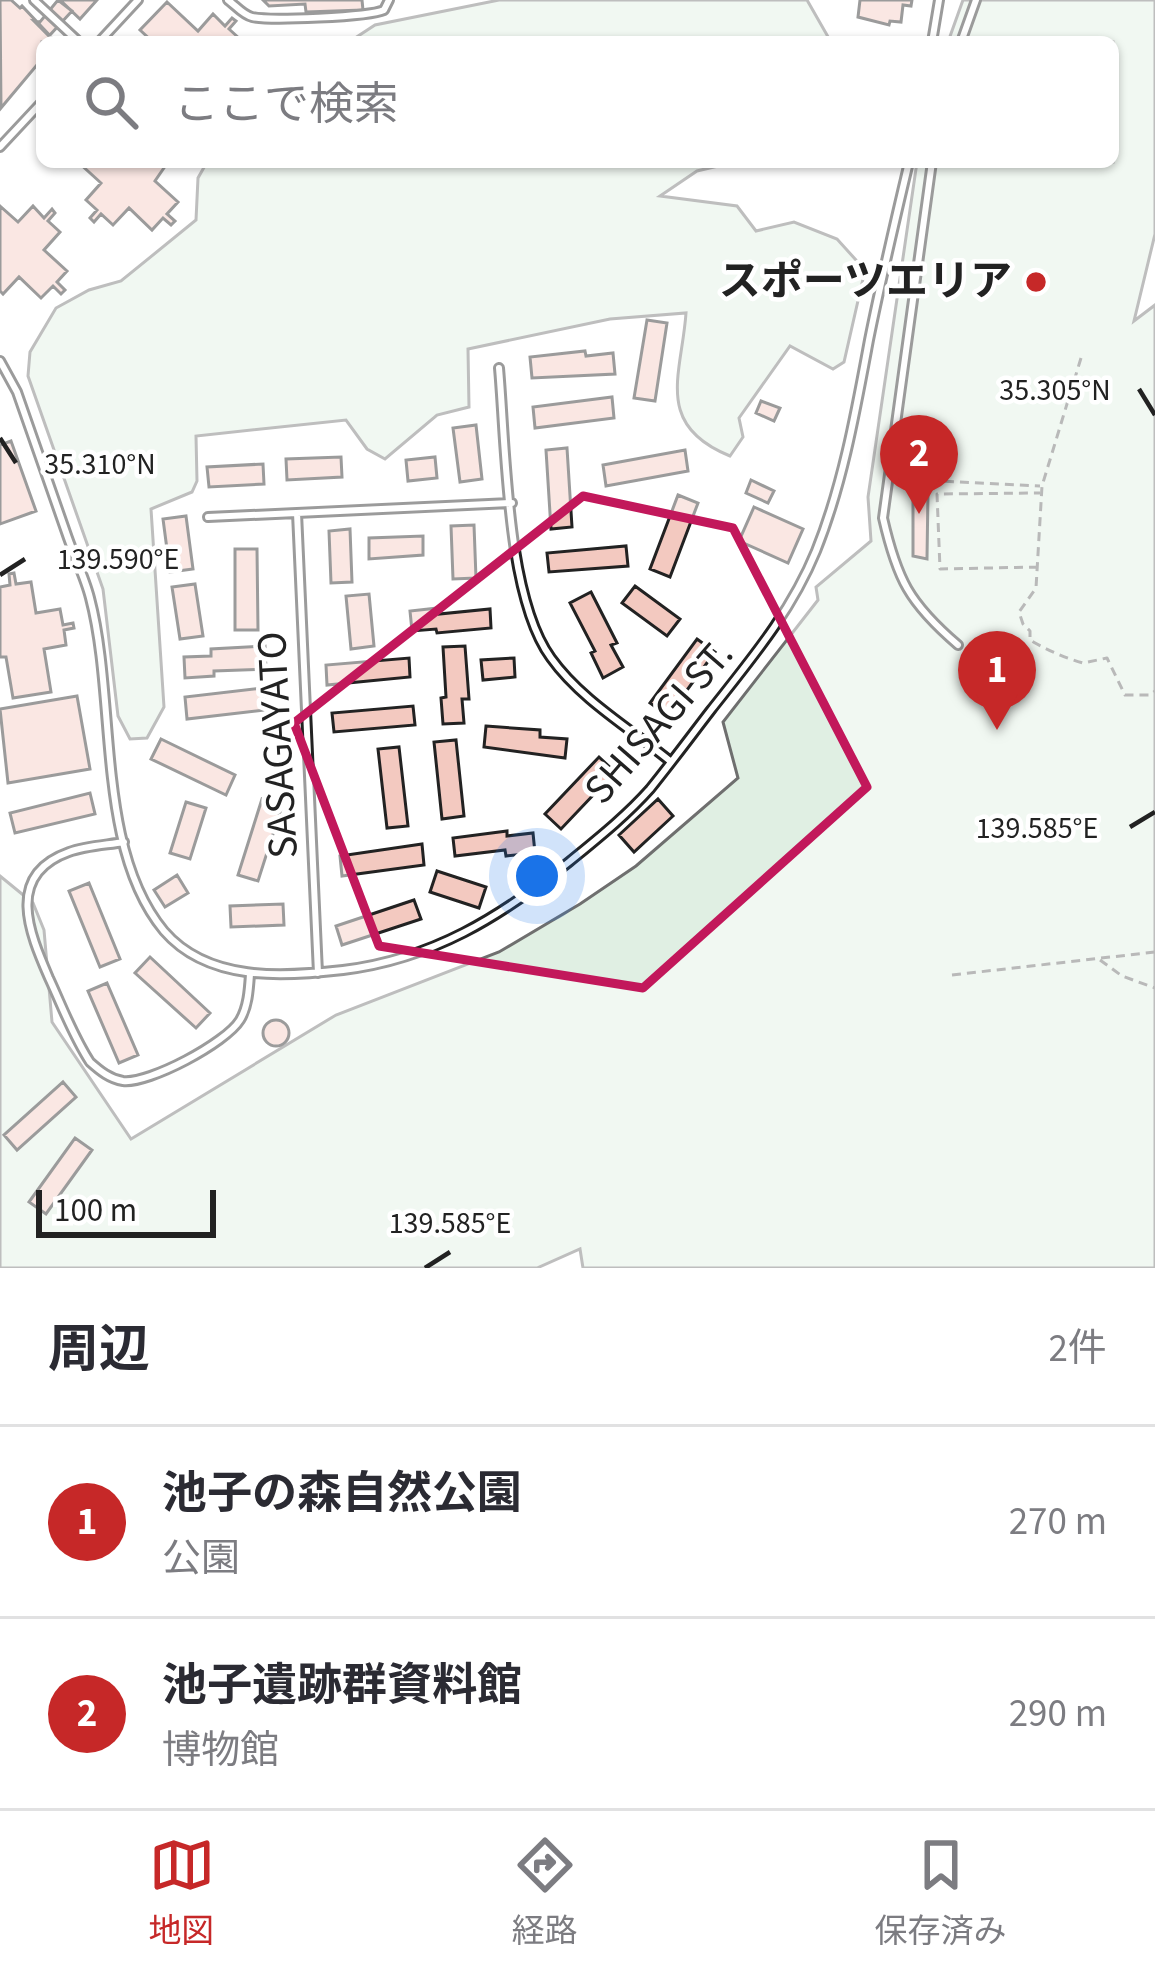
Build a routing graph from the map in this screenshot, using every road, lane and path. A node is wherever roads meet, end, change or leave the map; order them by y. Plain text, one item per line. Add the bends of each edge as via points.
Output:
1 (34, 0) edge
2 (138, 0) edge
3 (229, 0) edge
4 (389, 0) edge
5 (939, 0) edge
6 (976, 0) edge
7 (73, 36) edge
8 (104, 36) edge
9 (933, 36) edge
10 (963, 36) edge
11 (36, 108) edge
12 (0, 147) edge
13 (908, 168) edge
14 (931, 168) edge
15 (1081, 358) dead end
16 (0, 361) edge
17 (499, 368) dead end
18 (888, 479) junction
19 (1042, 489) junction
20 (512, 503) junction
21 (297, 514) junction
22 (208, 518) dead end
23 (1038, 567) junction
24 (958, 644) dead end
25 (1155, 691) edge
26 (670, 761) junction
27 (124, 842) junction
28 (1155, 952) edge
29 (1098, 958) junction
30 (318, 973) junction
31 (250, 974) junction
32 (952, 975) dead end
33 (1155, 988) edge

1 - 7 lane
2 - 8 lane
3 - 4 lane via 253,17 300,18 373,15
5 - 9 lane
6 - 10 lane
11 - 12 lane
13 - 26 lane, SHISAGI ST. via 817,550 777,627
14 - 18 lane
15 - 19 path
16 - 27 lane, SHISAGI ST. via 89,593
17 - 20 lane
18 - 19 path
18 - 24 lane via 883,518 895,570
19 - 23 path
19 - 23 path via 938,494 940,569
20 - 21 lane
20 - 26 lane via 524,602 550,658
21 - 22 lane
21 - 30 lane, SASAGAYATO
23 - 25 path via 1036,588 1018,612 1030,640 1083,663 1107,658 1125,695
26 - 30 lane, SHISAGI ST. via 586,848 471,932 398,960
27 - 31 lane, SHISAGI ST. via 134,884 169,936 207,961
27 - 31 lane via 51,861 27,895 29,932 90,1062 121,1081 137,1080 217,1042 240,1021
28 - 29 path
29 - 32 path
29 - 33 path
30 - 31 lane, SHISAGI ST.

